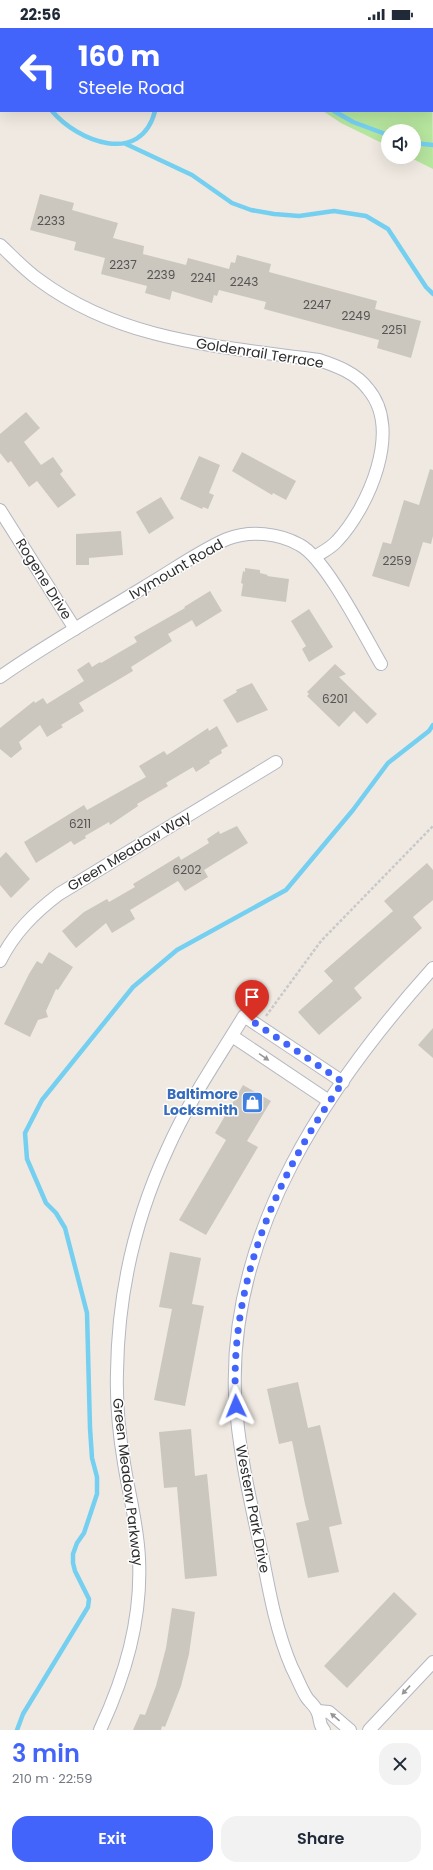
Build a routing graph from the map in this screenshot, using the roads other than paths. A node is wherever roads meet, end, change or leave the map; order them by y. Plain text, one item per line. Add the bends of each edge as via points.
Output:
1 (0, 245) edge
2 (0, 510) edge
3 (315, 557) junction
4 (75, 629) junction
5 (381, 664) dead end
6 (0, 677) edge
7 (276, 762) dead end
8 (0, 961) edge
9 (433, 968) edge
10 (232, 1036) junction
11 (343, 1082) junction
12 (329, 1101) junction
13 (433, 1662) edge
14 (318, 1711) junction
15 (100, 1730) edge
16 (324, 1730) edge
17 (350, 1730) edge
18 (369, 1730) edge

1 - 3 street, Goldenrail Terrace via 39,280 95,313 122,325 187,342 319,360 355,376 369,389 383,424 382,444 375,476 364,504 347,530 336,543
2 - 4 street, Rogene Drive
3 - 4 street, Ivymount Road via 301,545 270,534 250,534 227,539
3 - 5 street, Ivymount Road via 331,579
4 - 6 street, Ivymount Road
7 - 8 street, Green Meadow Way via 59,894 35,913 20,930
9 - 11 street, Western Park Drive via 401,1003
10 - 11 street, Green Meadow Parkway via 244,1016
10 -> 12 street
10 - 15 street, Green Meadow Parkway via 195,1095 167,1150 136,1235 124,1291 119,1331 117,1403 140,1558 140,1586 138,1613 128,1658 114,1700
11 - 12 street, Western Park Drive
12 - 14 street, Western Park Drive via 288,1171 266,1218 251,1262 237,1341 235,1392 238,1434 276,1622 293,1669 307,1698
13 -> 18 street
14 - 16 street, Western Park Drive via 320,1726
17 -> 14 street, Western Park Drive via 328,1712

